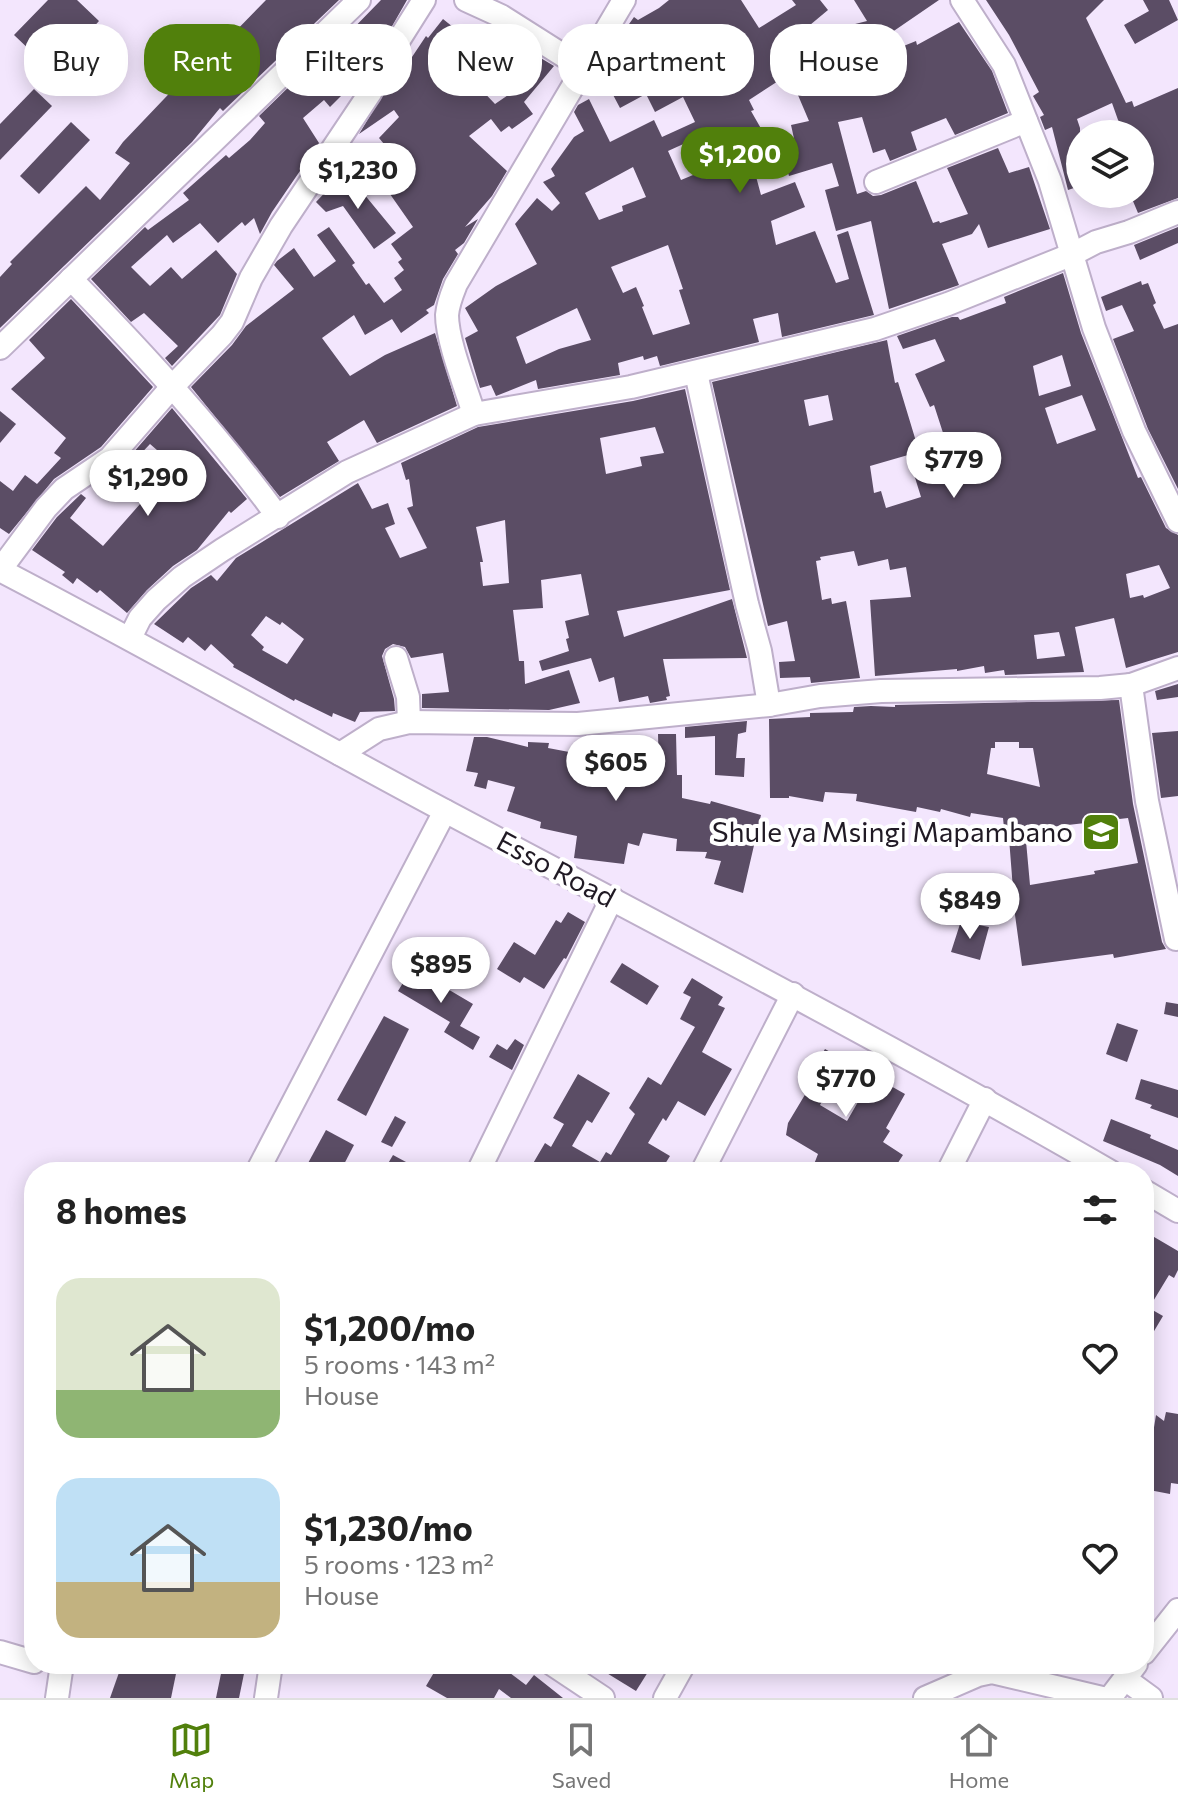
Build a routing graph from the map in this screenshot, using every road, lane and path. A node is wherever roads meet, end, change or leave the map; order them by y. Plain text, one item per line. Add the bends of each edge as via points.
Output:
1 (359, 0) edge
2 (424, 0) edge
3 (466, 0) edge
4 (624, 0) edge
5 (962, 0) edge
6 (610, 24) edge
7 (558, 52) edge
8 (567, 96) edge
9 (1026, 121) junction
10 (876, 182) dead end
11 (1178, 212) edge
12 (1073, 254) junction
13 (71, 279) junction
14 (0, 348) edge
15 (696, 373) junction
16 (171, 388) junction
17 (474, 414) junction
18 (278, 517) junction
19 (1178, 521) edge
20 (0, 570) edge
21 (130, 638) junction
22 (396, 658) dead end
23 (1178, 668) edge
24 (1131, 685) junction
25 (769, 705) junction
26 (409, 722) junction
27 (340, 754) junction
28 (445, 811) junction
29 (612, 898) junction
30 (1176, 939) dead end
31 (793, 994) junction
32 (985, 1099) junction
33 (262, 1162) edge
34 (483, 1162) edge
35 (707, 1162) edge
36 (953, 1162) edge
37 (1094, 1162) edge
38 (1154, 1196) edge
39 (1177, 1209) edge
40 (1178, 1610) edge
41 (1154, 1640) edge
42 (0, 1652) edge
43 (24, 1659) edge
44 (56, 1674) edge
45 (270, 1674) edge
46 (567, 1674) edge
47 (678, 1674) edge
48 (983, 1674) edge
49 (1000, 1674) edge
50 (1128, 1674) edge
51 (1132, 1674) edge
52 (57, 1698) edge
53 (266, 1698) edge
54 (603, 1698) edge
55 (665, 1698) edge
56 (925, 1698) edge
57 (1102, 1698) edge
58 (1110, 1698) edge
59 (1151, 1698) edge

1 - 13 street
2 - 16 street via 362,106 281,226 232,322
3 - 7 street
4 - 6 street
5 - 9 street via 1004,65
8 - 17 street via 449,301 450,333
9 - 10 street
9 - 12 street
11 - 12 street
12 - 15 street via 875,329
12 - 19 street via 1094,328 1134,431
13 - 14 street
13 - 16 street
15 - 17 street
15 - 25 street
16 - 18 street
16 - 20 street via 110,458 55,498
17 - 18 street via 347,472
18 - 21 street via 182,577 140,618
20 - 21 street, Esso Road
21 - 27 street, Esso Road
22 - 26 street
23 - 24 street
24 - 25 street via 881,691
24 - 30 street via 1147,801
25 - 26 street via 578,724
26 - 27 street via 379,729
27 - 28 street, Esso Road
28 - 29 street, Esso Road
28 - 33 street
29 - 31 street, Esso Road
29 - 34 street
31 - 32 street, Esso Road
31 - 35 street
32 - 36 street
32 - 37 street, Esso Road
38 - 39 street
40 - 41 street
42 - 43 street
44 - 52 street
45 - 53 street
46 - 54 street
47 - 55 street
48 - 56 street
49 - 57 street
50 - 58 street
51 - 59 street

